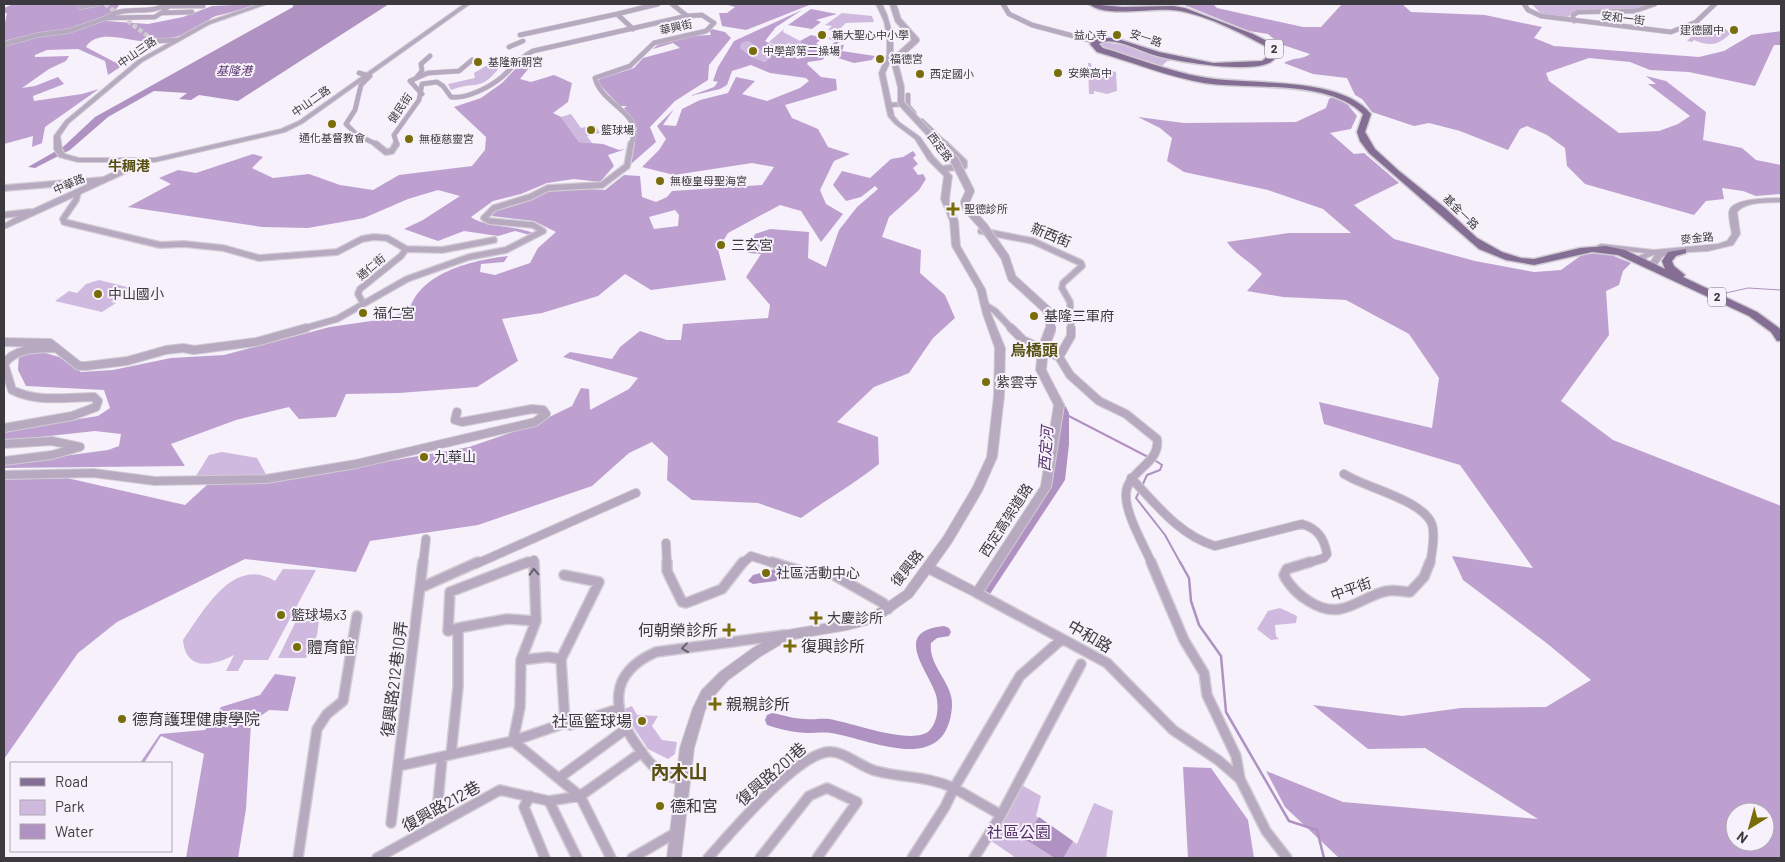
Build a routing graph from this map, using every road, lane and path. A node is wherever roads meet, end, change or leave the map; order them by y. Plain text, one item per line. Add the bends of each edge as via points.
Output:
1 (80, 4) edge
2 (97, 4) edge
3 (168, 4) edge
4 (264, 4) edge
5 (458, 4) edge
6 (462, 4) edge
7 (467, 4) edge
8 (658, 4) edge
9 (672, 4) edge
10 (878, 4) edge
11 (893, 4) edge
12 (1003, 4) edge
13 (1092, 4) edge
14 (1524, 4) edge
15 (1655, 4) edge
16 (1715, 4) edge
17 (203, 5) edge
18 (1171, 6) edge
19 (192, 12) dead end
20 (161, 13) junction
21 (617, 14) junction
22 (687, 16) junction
23 (106, 18) junction
24 (1574, 20) junction
25 (633, 29) junction
26 (520, 35) dead end
27 (177, 40) junction
28 (523, 41) dead end
29 (1096, 42) junction
30 (4, 44) edge
31 (509, 47) dead end
32 (156, 51) junction
33 (533, 51) joint
34 (430, 56) dead end
35 (472, 60) dead end
36 (363, 74) junction
37 (416, 77) junction
38 (422, 94) junction
39 (908, 95) dead end
40 (908, 104) junction
41 (888, 105) junction
42 (1366, 111) joint
43 (60, 152) joint
44 (143, 160) junction
45 (627, 166) joint
46 (941, 169) junction
47 (103, 180) junction
48 (4, 188) edge
49 (78, 193) junction
50 (1781, 200) edge
51 (30, 212) junction
52 (4, 215) edge
53 (4, 227) edge
54 (981, 231) dead end
55 (494, 240) dead end
56 (406, 249) junction
57 (1682, 251) junction
58 (1649, 258) junction
59 (1682, 276) junction
60 (363, 303) junction
61 (984, 304) junction
62 (1781, 328) edge
63 (1781, 338) edge
64 (4, 342) edge
65 (56, 348) junction
66 (1042, 348) junction
67 (1059, 357) junction
68 (457, 412) dead end
69 (4, 428) edge
70 (4, 444) edge
71 (4, 461) edge
72 (1344, 474) dead end
73 (4, 475) edge
74 (1140, 489) junction
75 (636, 493) dead end
76 (426, 539) dead end
77 (666, 543) dead end
78 (928, 568) junction
79 (564, 575) dead end
80 (420, 588) junction
81 (979, 589) junction
82 (888, 609) junction
83 (357, 616) dead end
84 (536, 621) junction
85 (458, 628) junction
86 (786, 634) junction
87 (1062, 639) junction
88 (561, 659) junction
89 (521, 660) junction
90 (1081, 664) dead end
91 (618, 709) junction
92 (570, 725) dead end
93 (626, 729) junction
94 (513, 741) junction
95 (642, 752) junction
96 (447, 756) junction
97 (1236, 756) junction
98 (1218, 760) junction
99 (400, 766) junction
100 (559, 778) junction
101 (1240, 779) junction
102 (683, 780) junction
103 (954, 788) junction
104 (530, 796) junction
105 (580, 796) junction
106 (438, 801) dead end
107 (549, 801) junction
108 (1001, 816) junction
109 (391, 823) dead end
110 (677, 832) junction
111 (298, 858) edge
112 (377, 858) edge
113 (545, 858) edge
114 (577, 858) edge
115 (611, 858) edge
116 (632, 858) edge
117 (674, 858) edge
118 (708, 858) edge
119 (760, 858) edge
120 (817, 858) edge
121 (912, 858) edge
122 (974, 858) edge
123 (1287, 858) edge

1 - 2 street via 85,8
3 - 17 street
3 - 23 street via 161,9 119,9
4 - 27 street, 中山三路 via 216,20
5 - 36 street
6 - 36 street, 中山二路
7 - 36 street, 中山二路
8 - 21 street
9 - 22 street
10 - 41 street, 西定路 via 886,18 891,42 891,54 883,68
11 - 66 street, 西定高架道路, bridge via 898,20 916,40 894,60 901,87 901,103 955,161 970,191 966,207 1006,257 1012,278 1047,310 1052,326
12 - 29 street via 1008,14 1032,25
13 - 18 main road, 安一路 / 2 via 1118,9
14 - 24 street, 安和一街 via 1536,15
15 - 24 street via 1635,12 1578,12 1573,15
16 - 24 street, 安和一街 via 1696,22 1671,32
17 - 20 street via 169,6
18 - 29 main road, 安一路 / 2 via 1267,44 1273,48 1275,56 1262,63 1213,65 1157,54 1115,40
19 - 20 street
20 - 23 street via 155,17
21 - 25 street
21 - 26 street
22 - 25 street, 華興街
22 - 45 street, 華興街 via 702,15 714,23 706,30 654,43 633,64 594,80 634,129
23 - 30 street via 63,32
25 - 33 street, 華興街
27 - 32 street, 中山三路
27 - 32 street via 152,39
28 - 31 street
29 - 42 main road, 安一路 / 2 via 1094,46 1100,50 1201,79 1320,91 1347,98
32 - 43 street, 中山三路 via 66,122 57,136
33 - 38 street, 健民街 via 518,58 496,82 458,98 451,97 444,85 433,82 422,84
34 - 37 street via 421,64 422,71
35 - 37 street via 459,71
36 - 38 street, 健民街 via 370,76 361,85 355,110 346,124 383,151 392,151 397,146 394,135
36 - 44 street, 中山二路 via 279,126
37 - 38 street via 410,80
39 - 40 street
40 - 41 street
40 - 46 street, bridge via 964,162 964,166
41 - 46 street, 西定路 via 895,120 918,138
42 - 58 main road, 基金一路 / 2 via 1361,132 1366,144 1481,246 1503,256 1532,262 1595,247
43 - 44 street, 中山二路 via 78,160
44 - 47 street, 中華路
45 - 60 street, 通仁街 via 602,185 548,188 494,208 484,220 533,225 543,231 506,250 469,257 407,279
46 - 61 street, 西定路 via 949,178 945,199 954,221 956,246 981,289
47 - 48 street
47 - 49 street, 中華路
49 - 51 street, 中華路
49 - 56 street, 通仁街 via 64,222 160,245 223,248 259,258 337,252 374,237 387,238
50 - 57 street, 麥金路 via 1739,204 1733,212 1736,234 1730,243 1718,248
51 - 52 street
51 - 53 street, 中華路
54 - 67 street, 新西街 via 1037,241 1082,263 1062,288 1070,302 1071,336
55 - 56 street via 442,250
56 - 60 street, 通仁街 via 360,289 358,294
57 - 58 street, 麥金路
57 - 59 main road via 1672,254 1667,262
58 - 59 main road, 基金一路 / 2
58 - 63 main road, 基金一路 / 2 via 1753,314
59 - 62 main road, 基金一路 / 2 via 1759,311
60 - 65 street via 337,319 256,342 166,350 127,361 78,366
61 - 66 street via 1018,336
61 - 78 street, 復興路 via 1000,348 995,448 978,488
64 - 65 street via 50,343
65 - 69 street via 20,352 6,359 4,364 12,390 21,396 40,398 94,397 98,401 96,407 72,416
66 - 67 street
66 - 81 street, 西定高架道路 via 1041,370 1059,405 1046,487
67 - 74 street, 中和路 via 1070,375 1099,401 1126,414 1157,439 1158,446 1145,464
68 - 73 street via 455,420 462,422 532,409 543,410 546,414 535,422 432,448 266,479 155,481 93,472
70 - 71 street via 43,441 71,443 80,447 63,454
72 - 74 street, 中平街 via 1412,506 1430,519 1432,552 1428,572 1410,592 1387,590 1344,609 1331,611 1298,594 1284,575 1287,569 1324,558 1327,554 1325,539 1315,528 1302,524 1215,546 1207,545 1170,518
74 - 97 street, 中和路 via 1126,494 1128,510 1184,640 1204,673 1207,695
75 - 80 street
76 - 80 street, 復興路212巷10弄
77 - 82 street via 667,571 682,602 722,589 751,556 804,572 832,574
78 - 81 street, 中和路
78 - 82 street, 復興路 via 908,594
79 - 88 street via 599,582
80 - 99 street, 復興路212巷10弄
81 - 87 street, 中和路
82 - 86 street, 復興路 via 873,618 847,625
83 - 111 street via 343,701 327,714 318,729
84 - 85 street via 507,619
84 -> 85 street via 534,560 450,592 448,631
84 - 89 street
85 - 96 street via 458,687
86 -> 91 street via 651,653 630,669 621,686
86 - 102 street, 復興路 via 750,657 707,694 686,748
87 - 98 street, 中和路 via 1107,663 1173,730
87 - 103 street via 1020,676
88 - 89 street
88 - 94 street via 565,723
89 - 94 street via 520,707
90 - 108 street
91 - 92 street
91 - 93 street
93 - 95 street
93 - 100 street
94 - 96 street
94 - 100 street
95 - 102 street via 659,773 670,779
95 - 105 street, 復興路212巷
96 - 99 street
96 - 106 street
97 - 98 street via 1231,764
97 - 101 street, 中和路
98 - 101 street, 中和路
99 - 109 street, 復興路212巷10弄
100 - 105 street
101 - 123 street, 中和路 via 1266,831
102 - 110 street, 復興路
103 - 108 street, 復興路201巷
103 - 118 street, 復興路201巷 via 937,778 875,770 834,752 817,754 754,809
103 - 121 street
104 - 107 street, 復興路212巷
104 - 112 street, 復興路212巷 via 500,790
104 - 113 street via 524,807
105 - 107 street, 復興路212巷
105 - 115 street
107 - 114 street
108 - 122 street
110 - 116 street
110 - 117 street, 復興路
119 - 120 street via 809,796 827,788 857,802

